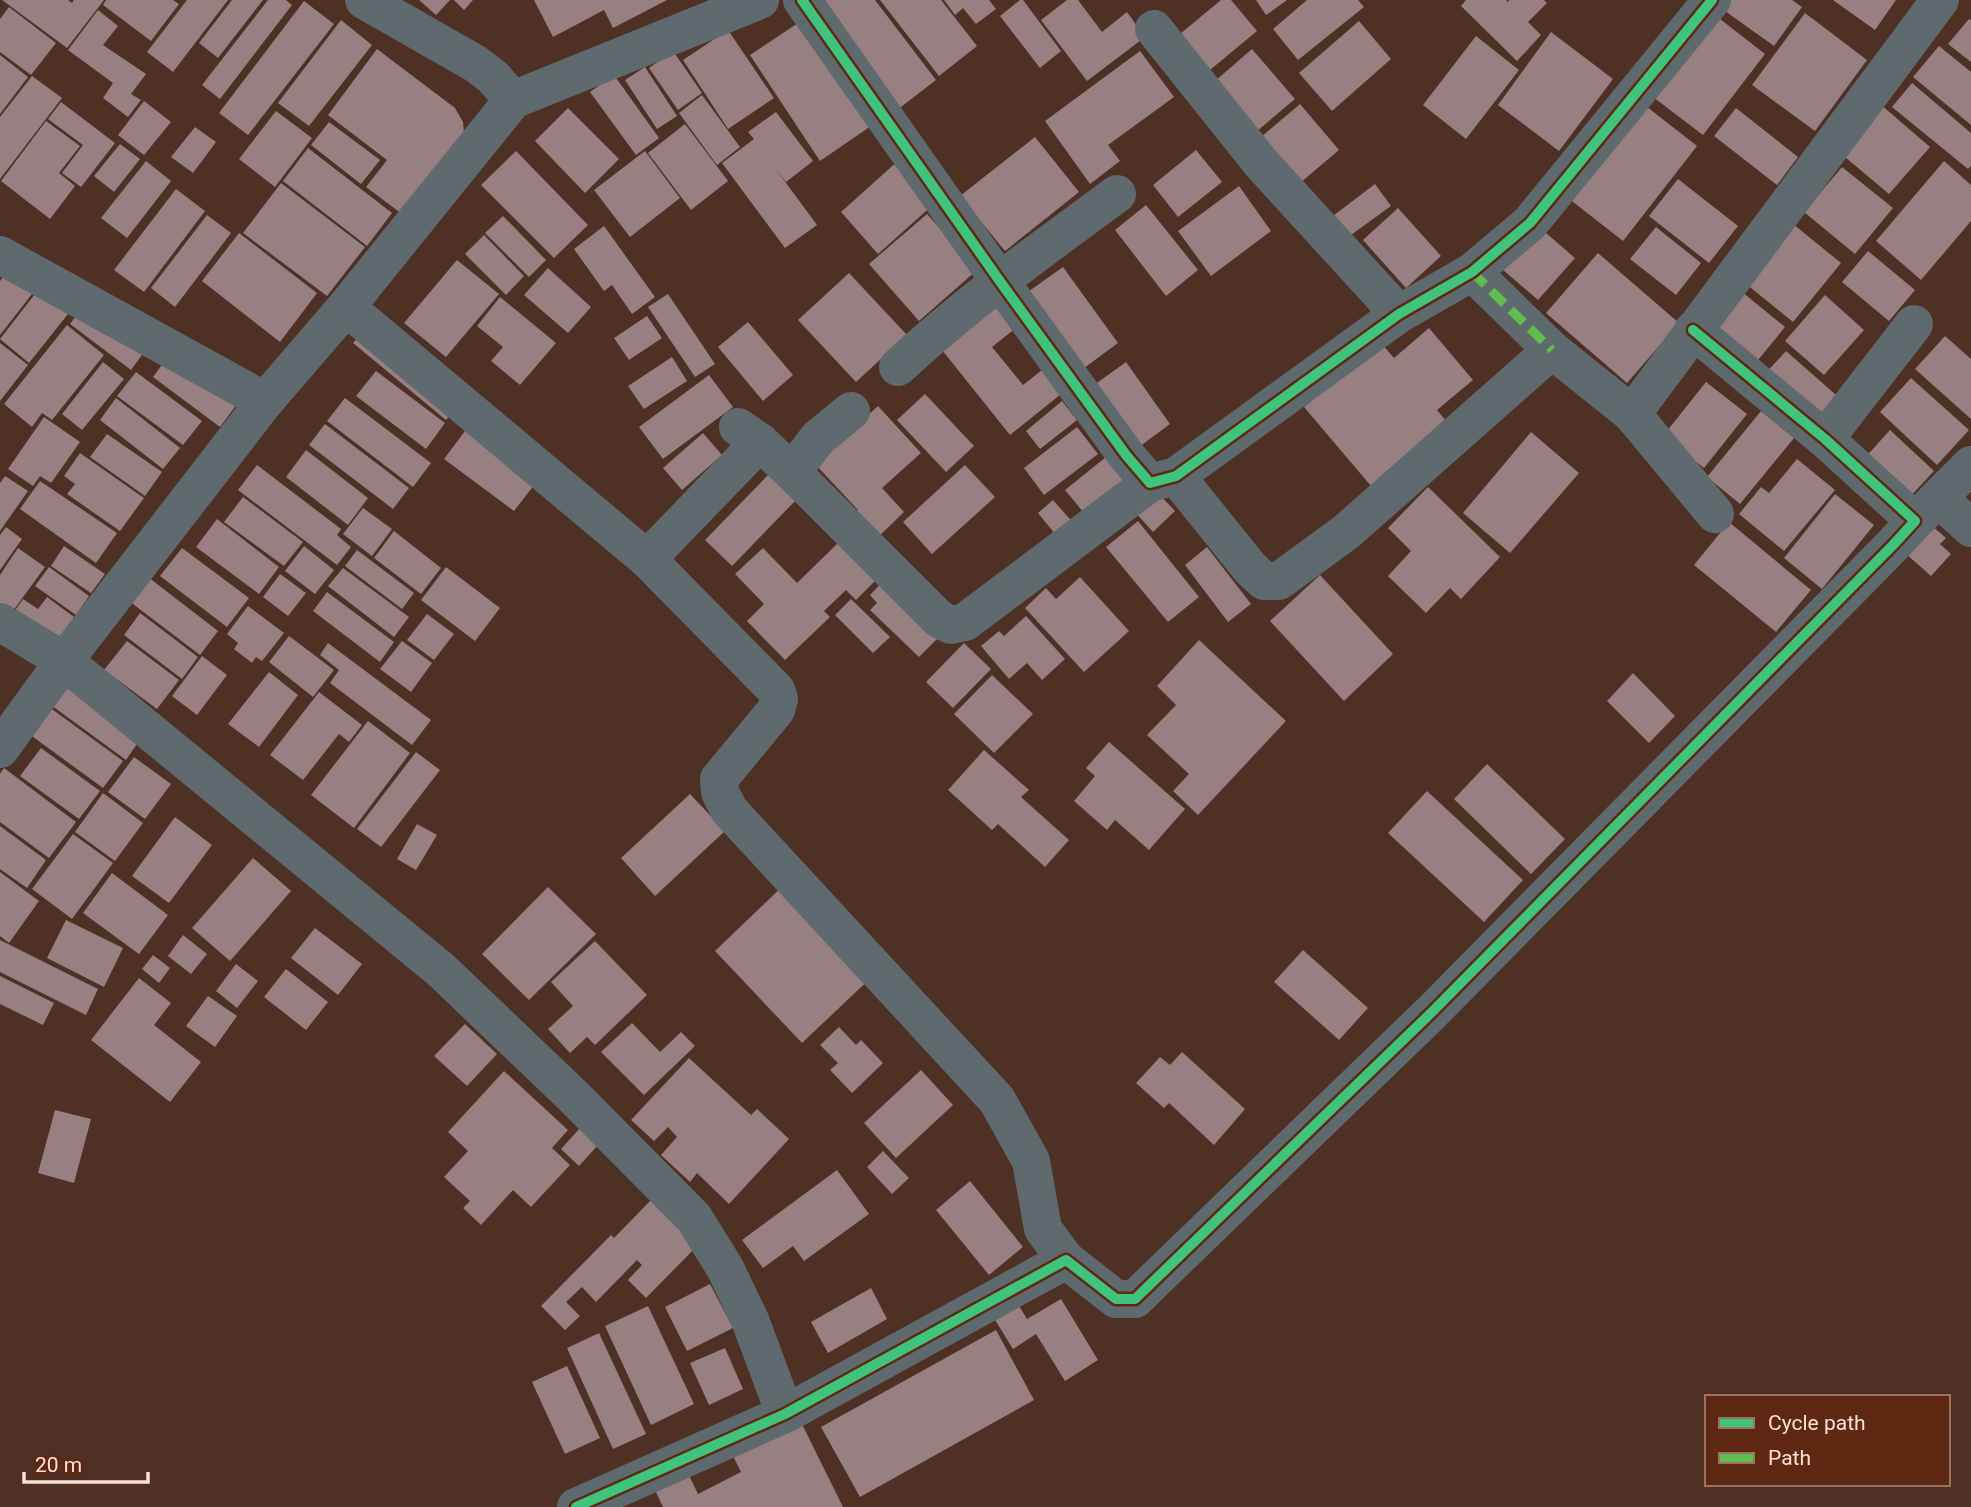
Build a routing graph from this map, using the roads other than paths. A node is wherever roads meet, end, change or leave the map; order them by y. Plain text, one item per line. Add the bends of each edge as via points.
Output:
1 (364, 0) edge
2 (760, 0) edge
3 (802, 0) edge
4 (1712, 0) edge
5 (1940, 0) edge
6 (1154, 29) dead end
7 (513, 100) junction
8 (1117, 194) dead end
9 (0, 255) edge
10 (1472, 272) junction
11 (999, 280) junction
12 (346, 307) junction
13 (1399, 314) junction
14 (1914, 324) dead end
15 (1693, 330) junction
16 (1552, 350) junction
17 (898, 367) dead end
18 (265, 401) junction
19 (852, 411) dead end
20 (1632, 414) junction
21 (1825, 439) junction
22 (1971, 465) edge
23 (792, 472) junction
24 (1163, 479) junction
25 (1927, 510) junction
26 (1715, 514) dead end
27 (1971, 528) edge
28 (647, 559) junction
29 (0, 622) edge
30 (64, 661) junction
31 (0, 749) edge
32 (1066, 1260) junction
33 (785, 1414) junction
34 (576, 1507) edge

1 - 7 street via 476,64
2 - 7 street
3 - 11 street
4 - 10 street via 1530,223
5 - 15 street
6 - 13 street via 1261,163
7 - 12 street
8 - 11 street
9 - 18 street
10 - 13 street
10 - 16 street
11 - 17 street
11 - 24 street via 1126,455
12 - 18 street
12 - 28 street
13 - 24 street
14 - 21 street
15 - 20 street
15 - 21 street
16 - 20 street
16 - 24 street via 1346,532 1279,582 1264,581
18 - 30 street
19 - 23 street via 818,438
20 - 26 street
21 - 25 street
22 - 25 street
23 - 24 street via 939,620 951,625 965,622
23 - 28 street via 749,434
25 - 27 street
25 - 32 street via 1432,1012 1135,1299 1116,1299
28 - 32 street via 776,690 779,699 776,709 719,779 729,810 997,1100 1031,1161 1043,1228
29 - 30 street
30 - 31 street
30 - 33 street via 441,970 694,1217 750,1320
32 - 33 street
33 - 34 street

